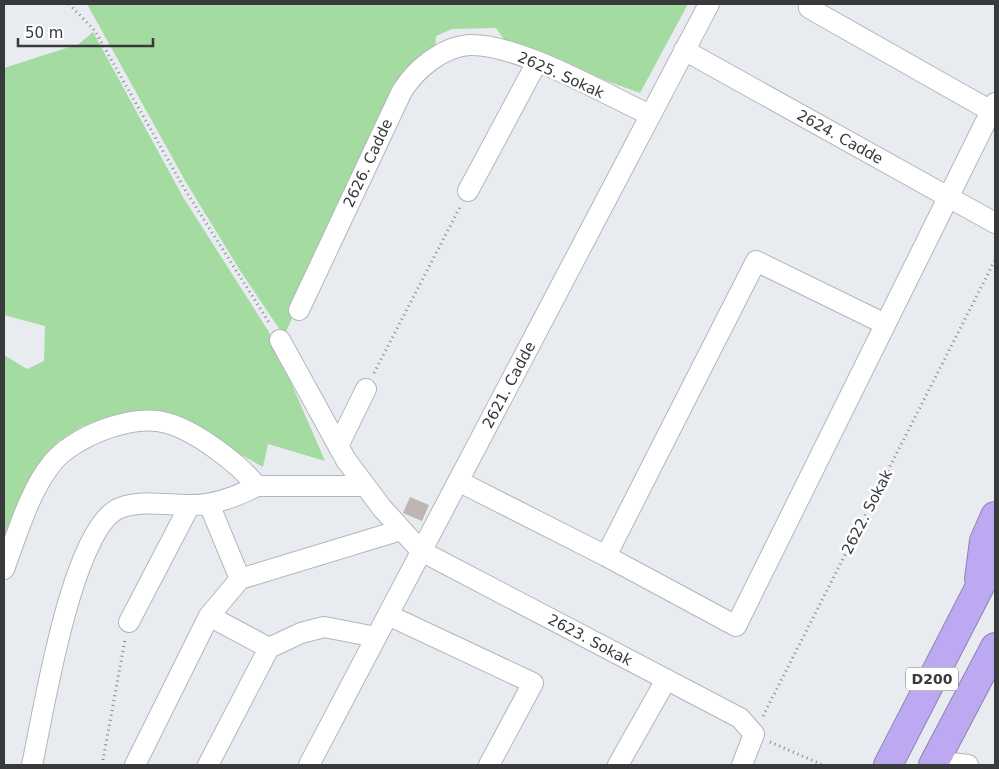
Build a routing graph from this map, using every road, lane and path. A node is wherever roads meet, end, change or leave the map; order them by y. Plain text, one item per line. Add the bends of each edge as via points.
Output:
1 (69, 4) edge
2 (708, 4) edge
3 (811, 4) edge
4 (469, 45) joint
5 (684, 50) junction
6 (537, 62) junction
7 (993, 107) edge
8 (650, 115) junction
9 (468, 191) joint
10 (948, 197) junction
11 (995, 223) edge
12 (995, 260) edge
13 (299, 310) dead end
14 (885, 324) junction
15 (280, 340) joint
16 (366, 389) joint
17 (338, 446) junction
18 (458, 482) junction
19 (257, 486) junction
20 (365, 486) junction
21 (199, 504) junction
22 (995, 516) edge
23 (401, 530) junction
24 (421, 551) junction
25 (606, 556) junction
26 (995, 557) edge
27 (4, 569) edge
28 (240, 579) junction
29 (977, 592) junction
30 (388, 615) junction
31 (209, 616) junction
32 (129, 622) joint
33 (376, 637) junction
34 (995, 647) edge
35 (269, 648) junction
36 (666, 680) junction
37 (754, 734) junction
38 (934, 763) edge
39 (32, 765) edge
40 (102, 765) edge
41 (135, 765) edge
42 (208, 765) edge
43 (309, 765) edge
44 (489, 765) edge
45 (618, 765) edge
46 (742, 765) edge
47 (823, 765) edge
48 (888, 765) edge
49 (968, 765) edge

1 - 15 path via 95,31 184,188
2 - 5 street, 2621. Cadde
3 - 7 street via 809,8
4 - 6 street, 2625. Sokak via 493,48
4 - 13 street, 2626. Cadde via 437,56 407,83
5 - 8 street, 2621. Cadde
5 - 10 street, 2624. Cadde
6 - 8 street, 2625. Sokak
6 - 9 street
7 - 10 street
8 - 18 street, 2621. Cadde
9 - 16 path
10 - 11 street, 2624. Cadde
10 - 14 street
12 - 37 path, 2622. Sokak
14 - 25 street via 756,261
14 - 25 street via 736,626
15 - 17 street
16 - 17 street
17 - 20 street
18 - 24 street, 2621. Cadde
18 - 25 street
19 - 20 street
19 - 21 street via 242,494
19 - 27 street via 229,459 168,423 143,421 106,429 78,441 53,462 36,491
20 - 23 street
21 - 28 street
21 - 32 street
21 - 39 street via 147,504 120,508 101,526 79,568 67,604
22 - 29 highway via 984,541
23 - 24 street
23 - 28 street
24 - 30 street, 2621. Cadde
24 - 36 street, 2623. Sokak
26 - 29 highway, D200
28 - 31 street
29 - 48 highway, D200
30 - 33 street, 2621. Cadde
30 - 44 street via 533,683
31 - 35 street
31 - 41 street
32 - 40 path
33 - 35 street via 324,627 301,633
33 - 43 street, 2621. Cadde
34 - 38 highway, D200
35 - 42 street
36 - 37 street, 2623. Sokak via 740,718
36 - 45 street
37 - 46 street
37 - 47 path
38 - 49 street

